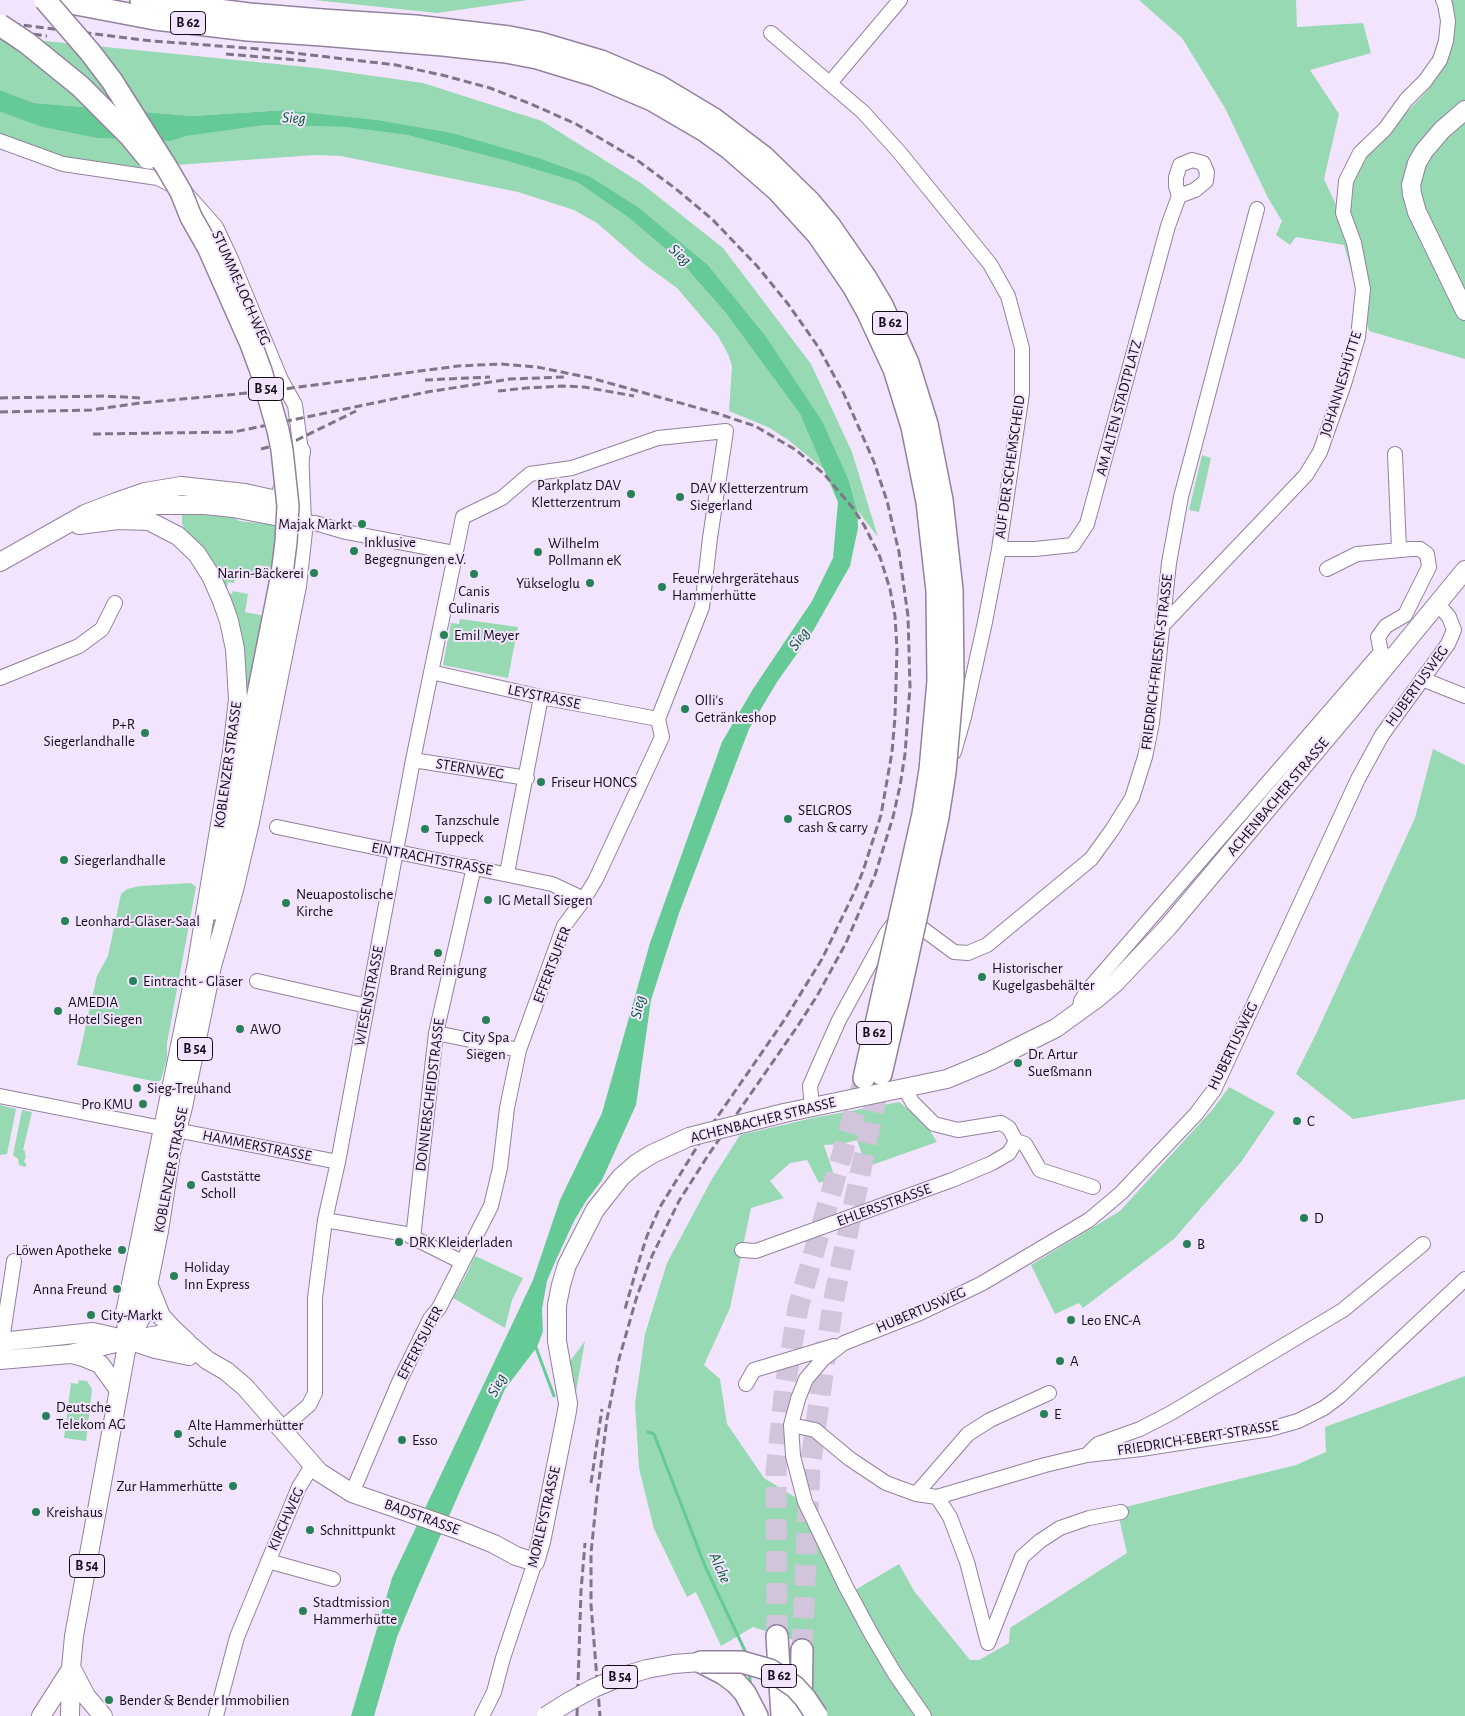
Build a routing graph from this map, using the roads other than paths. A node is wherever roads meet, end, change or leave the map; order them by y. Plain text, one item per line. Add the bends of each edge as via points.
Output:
1 (45, 0) edge
2 (55, 0) edge
3 (141, 0) edge
4 (900, 0) edge
5 (1443, 0) edge
6 (0, 25) edge
7 (322, 27) junction
8 (770, 33) dead end
9 (830, 83) junction
10 (1465, 110) edge
11 (0, 141) edge
12 (1179, 196) dead end
13 (1257, 209) dead end
14 (191, 217) junction
15 (1465, 312) edge
16 (726, 432) joint
17 (302, 451) junction
18 (1396, 454) dead end
19 (209, 488) junction
20 (272, 499) junction
21 (180, 504) junction
22 (304, 522) junction
23 (79, 525) junction
24 (48, 536) junction
25 (178, 536) junction
26 (999, 549) junction
27 (1399, 549) junction
28 (455, 553) junction
29 (0, 562) edge
30 (1327, 569) dead end
31 (1465, 570) edge
32 (114, 603) dead end
33 (1438, 604) junction
34 (1163, 625) junction
35 (1386, 656) junction
36 (431, 672) junction
37 (0, 678) edge
38 (1422, 679) junction
39 (1465, 696) edge
40 (542, 697) junction
41 (658, 719) junction
42 (413, 760) junction
43 (526, 778) junction
44 (277, 827) dead end
45 (396, 852) junction
46 (474, 867) junction
47 (507, 873) junction
48 (584, 899) junction
49 (908, 907) junction
50 (215, 909) joint
51 (205, 965) junction
52 (257, 981) dead end
53 (367, 1006) junction
54 (436, 1033) junction
55 (519, 1050) junction
56 (872, 1076) tunnel mouth
57 (904, 1088) junction
58 (0, 1096) edge
59 (812, 1107) junction
60 (169, 1129) junction
61 (1016, 1141) junction
62 (338, 1162) junction
63 (1092, 1186) dead end
64 (325, 1220) junction
65 (413, 1238) junction
66 (1423, 1244) dead end
67 (742, 1250) dead end
68 (14, 1262) dead end
69 (462, 1262) junction
70 (1465, 1279) edge
71 (148, 1286) junction
72 (557, 1335) joint
73 (128, 1340) junction
74 (2, 1341) edge
75 (844, 1343) junction
76 (191, 1346) junction
77 (70, 1354) junction
78 (3, 1360) edge
79 (207, 1360) junction
80 (746, 1384) dead end
81 (118, 1390) junction
82 (1049, 1393) dead end
83 (791, 1425) junction
84 (281, 1429) junction
85 (1087, 1455) junction
86 (312, 1466) junction
87 (352, 1493) junction
88 (916, 1494) junction
89 (937, 1497) junction
90 (1121, 1512) dead end
91 (268, 1561) junction
92 (535, 1562) junction
93 (332, 1579) dead end
94 (777, 1636) tunnel mouth
95 (802, 1650) tunnel mouth
96 (702, 1662) junction
97 (71, 1668) junction
98 (41, 1716) edge
99 (70, 1716) edge
100 (103, 1716) edge
101 (216, 1716) edge
102 (482, 1716) edge
103 (546, 1716) edge
104 (757, 1716) edge
105 (782, 1716) edge
106 (801, 1716) edge
107 (817, 1716) edge
108 (924, 1716) edge

1 - 14 highway, B 54, bridge via 124,98 181,192
2 - 7 highway, B 62 via 164,20 248,30
3 - 7 highway, B 62
4 - 9 street
5 - 34 street, JOHANNESHÜTTE via 1448,21 1440,60 1385,129 1360,153 1346,181 1343,212 1354,243 1363,289 1358,337 1320,452 1306,475
6 - 14 highway, B 54, bridge via 54,64 104,108 143,152
7 - 56 highway, B 62, bridge via 514,54 566,66 652,100 705,131 777,190 836,260 868,313 894,369 910,420 927,502 937,591 938,680 923,814 892,990
8 - 9 street, AUF DER SCHEMSCHEID
9 - 26 street, AUF DER SCHEMSCHEID via 863,112 900,153 990,264 1008,296 1022,348 1022,393
10 - 15 main road via 1424,151 1411,185 1417,212
11 - 17 street, STUMME-LOCH-WEG via 63,164 158,178 184,192 216,227 231,259 281,380 295,405
12 - 26 street, AM ALTEN STADTPLATZ via 1087,524 1073,545
13 - 34 street, FRIEDRICH-FRIESEN-STRASSE via 1182,497
14 - 50 highway, B 54, bridge via 235,306 261,371 278,430 288,506 282,574
16 - 28 street, WIESENSTRASSE via 658,438 572,468 530,474 502,498 463,517
16 - 41 street, EFFERTSUFER via 702,607
17 - 20 main road via 292,478
17 - 22 street, STUMME-LOCH-WEG
18 - 27 street
19 - 20 main road
19 - 21 main road via 194,493
19 - 24 main road via 181,486 145,492 85,514
20 - 22 main road via 288,504
21 - 22 main road via 234,508
21 - 23 main road via 118,510
21 - 25 main road via 176,516
22 - 28 street
22 - 51 main road, KOBLENZER STRASSE via 297,586 252,812 234,890
23 - 24 main road
23 - 25 main road, KOBLENZER STRASSE via 118,520 149,521
24 - 29 main road
25 - 51 main road, KOBLENZER STRASSE via 197,554 222,600 238,675 236,722
26 - 49 street, AUF DER SCHEMSCHEID via 964,717
27 - 30 street via 1357,554
27 - 35 street via 1420,549 1427,554 1430,567 1405,615 1386,626 1378,637
28 - 36 street, WIESENSTRASSE
31 - 33 main road, ACHENBACHER STRASSE
32 - 37 street via 102,629 80,646
33 - 35 main road, ACHENBACHER STRASSE
33 - 38 street, HUBERTUSWEG via 1449,617 1454,630 1448,644
34 - 49 street, FRIEDRICH-FRIESEN-STRASSE via 1145,758 1132,798 1091,859 987,945 968,953 954,952 919,926
35 - 57 main road, ACHENBACHER STRASSE via 1168,927 1115,983 1056,1028 990,1061 947,1079
36 - 40 street, LEYSTRASSE
36 - 42 street, WIESENSTRASSE
38 - 39 street
38 - 75 street, HUBERTUSWEG via 1382,735 1358,779 1216,1084 1196,1114 1121,1192 1089,1220 981,1284 920,1313
40 - 41 street, LEYSTRASSE
40 - 43 street
41 - 48 street, EFFERTSUFER via 662,737
42 - 43 street, STERNWEG
42 - 45 street, WIESENSTRASSE
43 - 47 street
44 - 45 street, EINTRACHTSTRASSE
45 - 46 street, EINTRACHTSTRASSE
45 - 53 street, WIESENSTRASSE
46 - 47 street, EINTRACHTSTRASSE
46 - 54 street, DONNERSCHEIDSTRASSE
47 - 48 street, EINTRACHTSTRASSE via 552,884
48 - 55 street, EFFERTSUFER via 564,926
49 - 59 street via 886,934 840,1020 810,1086
50 - 51 main road, KOBLENZER STRASSE / B 54
51 - 60 main road, KOBLENZER STRASSE / B 54
52 - 53 street
53 - 62 street, WIESENSTRASSE
54 - 55 street
54 - 65 street, DONNERSCHEIDSTRASSE
55 - 69 street, EFFERTSUFER via 507,1108 500,1168 490,1206
57 - 59 main road, ACHENBACHER STRASSE
57 - 61 street via 913,1103 934,1124 958,1130 1001,1123 1009,1128
58 - 60 street, HAMMERSTRASSE
59 - 72 main road, ACHENBACHER STRASSE, bridge via 689,1137 652,1154 621,1177 595,1210 567,1265 558,1305
60 - 62 street, HAMMERSTRASSE
60 - 71 main road, KOBLENZER STRASSE / B 54
60 - 73 main road, KOBLENZER STRASSE / B 54 via 125,1313
61 - 63 street via 1025,1144 1040,1170
61 - 67 street, EHLERSSTRASSE via 1009,1153 952,1180 756,1251
62 - 64 street, WIESENSTRASSE
64 - 65 street via 406,1234
64 - 84 street, WIESENSTRASSE via 315,1298 315,1393 309,1405
65 - 69 street
66 - 85 street, FRIEDRICH-EBERT-STRASSE via 1343,1310 1171,1413 1140,1429 1098,1444
68 - 74 street
69 - 87 street, EFFERTSUFER via 400,1380
70 - 85 street, FRIEDRICH-EBERT-STRASSE via 1324,1408 1270,1428
71 - 73 main road, KOBLENZER STRASSE / B 54 via 142,1316
71 - 76 main road via 161,1316
72 - 92 main road, MORLEYSTRASSE via 568,1403
73 - 74 main road via 93,1332
73 - 76 main road via 158,1335
73 - 77 main road
73 - 79 main road
73 - 81 main road, KOBLENZER STRASSE / B 54
74 - 78 main road
75 - 80 street, HUBERTUSWEG via 754,1370
75 - 83 street, HUBERTUSWEG via 822,1359 806,1379
76 - 79 main road
77 - 78 main road
77 - 81 main road via 84,1356 100,1364
79 - 84 main road via 226,1370 245,1387
81 - 97 main road, KOBLENZER STRASSE / B 54 via 76,1623
82 - 88 street via 990,1420 968,1434
83 - 88 street, FRIEDRICH-EBERT-STRASSE via 814,1430 886,1483
83 - 108 street, HUBERTUSWEG via 796,1470 812,1520 873,1637
84 - 86 main road
85 - 89 street, FRIEDRICH-EBERT-STRASSE
86 - 87 main road, BADSTRASSE
86 - 91 street, KIRCHWEG via 299,1487
87 - 92 main road, BADSTRASSE via 459,1530
88 - 89 street, FRIEDRICH-EBERT-STRASSE
89 - 90 street via 950,1517 966,1562 988,1643 1022,1557 1040,1540 1060,1528
91 - 93 street
91 - 101 street, KIRCHWEG via 237,1637
92 - 102 street, MORLEYSTRASSE via 494,1692
94 - 105 highway, B 62
95 - 106 highway, B 62
96 - 103 main road, B 54, bridge via 620,1677 570,1700
96 - 104 highway via 736,1683
96 - 107 highway, B 54, bridge via 742,1662 770,1670 795,1687
97 - 98 main road, B 54
97 - 99 main road, KOBLENZER STRASSE / B 54
97 - 100 main road via 86,1696

